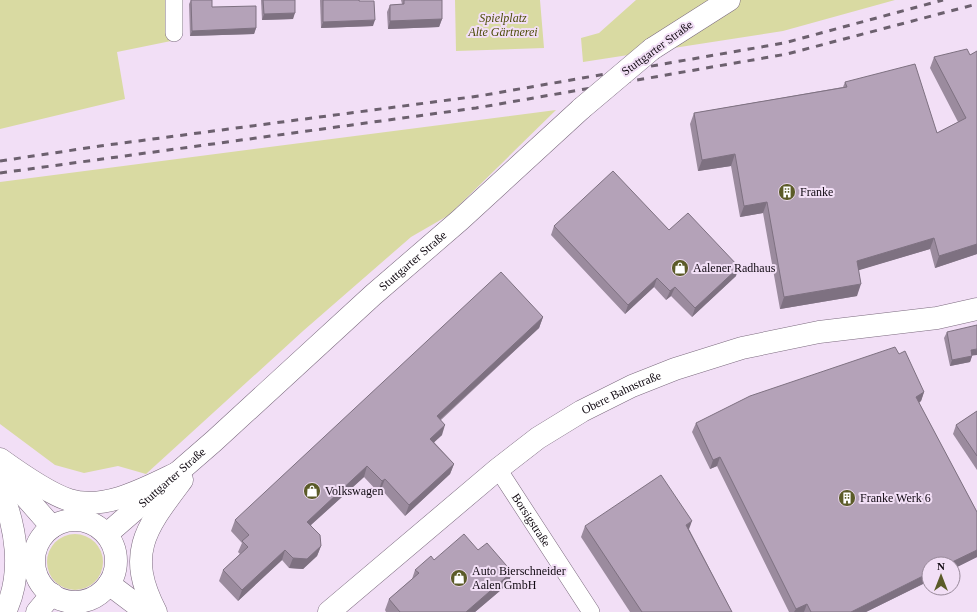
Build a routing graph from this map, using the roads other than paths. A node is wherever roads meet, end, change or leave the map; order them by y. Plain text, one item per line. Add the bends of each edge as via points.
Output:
1 (174, 0) edge
2 (729, 0) edge
3 (174, 33) dead end
4 (977, 309) edge
5 (214, 441) junction
6 (0, 459) edge
7 (0, 468) edge
8 (498, 469) junction
9 (177, 473) junction
10 (0, 488) edge
11 (52, 527) junction
12 (107, 534) junction
13 (109, 584) junction
14 (52, 594) junction
15 (5, 612) edge
16 (37, 612) edge
17 (146, 612) edge
18 (156, 612) edge
19 (329, 612) edge
20 (592, 612) edge

1 - 3 street
2 - 5 main road, Stuttgarter Straße, bridge via 652,49 582,108
4 - 8 main road, Obere Bahnstraße via 937,318 819,332 742,348 675,369 632,386 582,411 538,438
5 - 9 main road, Stuttgarter Straße
5 - 18 main road via 171,495 146,534 141,572
6 - 9 main road via 50,491 69,500 87,502 105,501 132,493
7 - 11 main road
8 - 19 main road, Obere Bahnstraße
8 - 20 street, Borsigstraße
9 - 12 main road, Stuttgarter Straße
10 - 15 main road via 12,525 16,549 12,593
11 - 12 main road via 61,522 81,520 95,525
11 - 14 main road via 39,542 34,561 39,580
12 - 13 main road via 117,558 114,576
13 - 14 main road via 101,593 77,602 64,600
13 - 17 main road
14 - 16 main road

